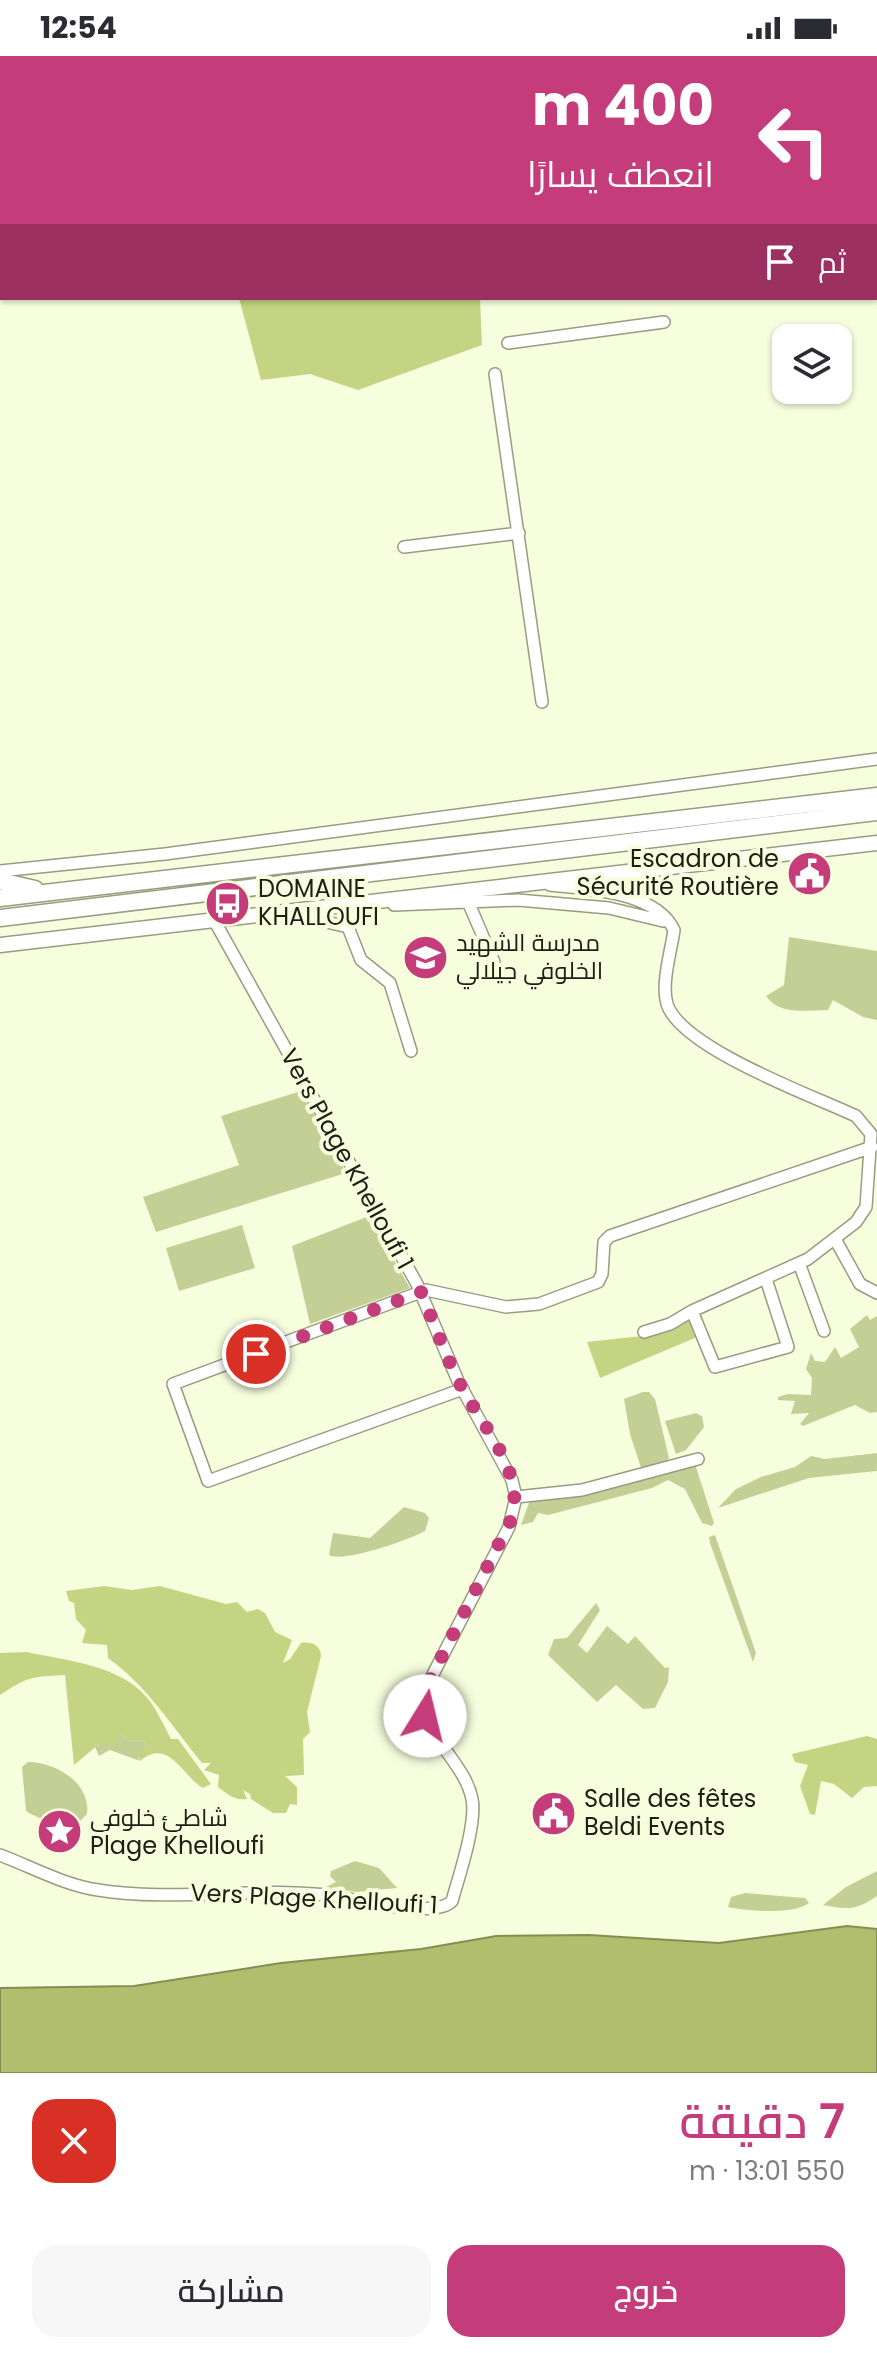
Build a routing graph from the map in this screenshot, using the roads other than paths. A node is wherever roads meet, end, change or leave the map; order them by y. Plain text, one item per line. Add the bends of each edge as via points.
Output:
1 (664, 322) dead end
2 (508, 343) dead end
3 (495, 374) dead end
4 (519, 533) junction
5 (404, 547) dead end
6 (542, 702) dead end
7 (877, 759) edge
8 (877, 796) edge
9 (877, 812) edge
10 (877, 843) edge
11 (0, 871) edge
12 (0, 881) edge
13 (527, 883) junction
14 (587, 889) junction
15 (52, 892) junction
16 (0, 898) edge
17 (469, 904) junction
18 (566, 904) junction
19 (346, 905) junction
20 (283, 912) junction
21 (0, 918) edge
22 (214, 920) junction
23 (670, 922) junction
24 (0, 945) edge
25 (486, 976) dead end
26 (411, 1051) dead end
27 (872, 1147) junction
28 (835, 1239) junction
29 (799, 1263) junction
30 (766, 1279) junction
31 (421, 1292) junction
32 (877, 1293) edge
33 (692, 1311) junction
34 (824, 1331) dead end
35 (644, 1332) dead end
36 (463, 1389) junction
37 (698, 1459) dead end
38 (516, 1497) junction
39 (0, 1855) edge

1 - 2 street
3 - 4 street
4 - 5 street
4 - 6 street
7 - 11 street via 165,854
8 - 15 highway
9 - 21 highway
10 - 13 main road
12 - 15 highway
13 - 14 street
13 - 19 main road
14 - 18 street
14 - 23 street via 636,898
15 - 16 highway
17 - 18 street
17 - 19 street
17 - 25 street via 494,962 493,974
18 - 23 street
19 - 20 main road
20 - 22 main road
20 - 26 street via 348,927 361,960 390,983
22 - 24 main road
22 - 31 street, Vers Plage Khelloufi 1
23 - 27 street via 674,930 667,1002 682,1029 706,1046 856,1116 868,1127
27 - 28 street via 866,1207
27 - 31 street via 610,1236 604,1242 598,1282 539,1304 514,1308
28 - 29 street
28 - 32 street via 860,1284
29 - 30 street
29 - 34 street
30 - 33 street
30 - 33 street via 788,1347 715,1367
31 - 36 street, Vers Plage Khelloufi 1
31 - 36 street via 173,1384 208,1481
33 - 35 street
36 - 38 street, Vers Plage Khelloufi 1 via 507,1467
37 - 38 street via 582,1490
38 - 39 street, Vers Plage Khelloufi 1 via 505,1536 424,1700 429,1724 472,1798 450,1905 395,1907 319,1895 107,1891

